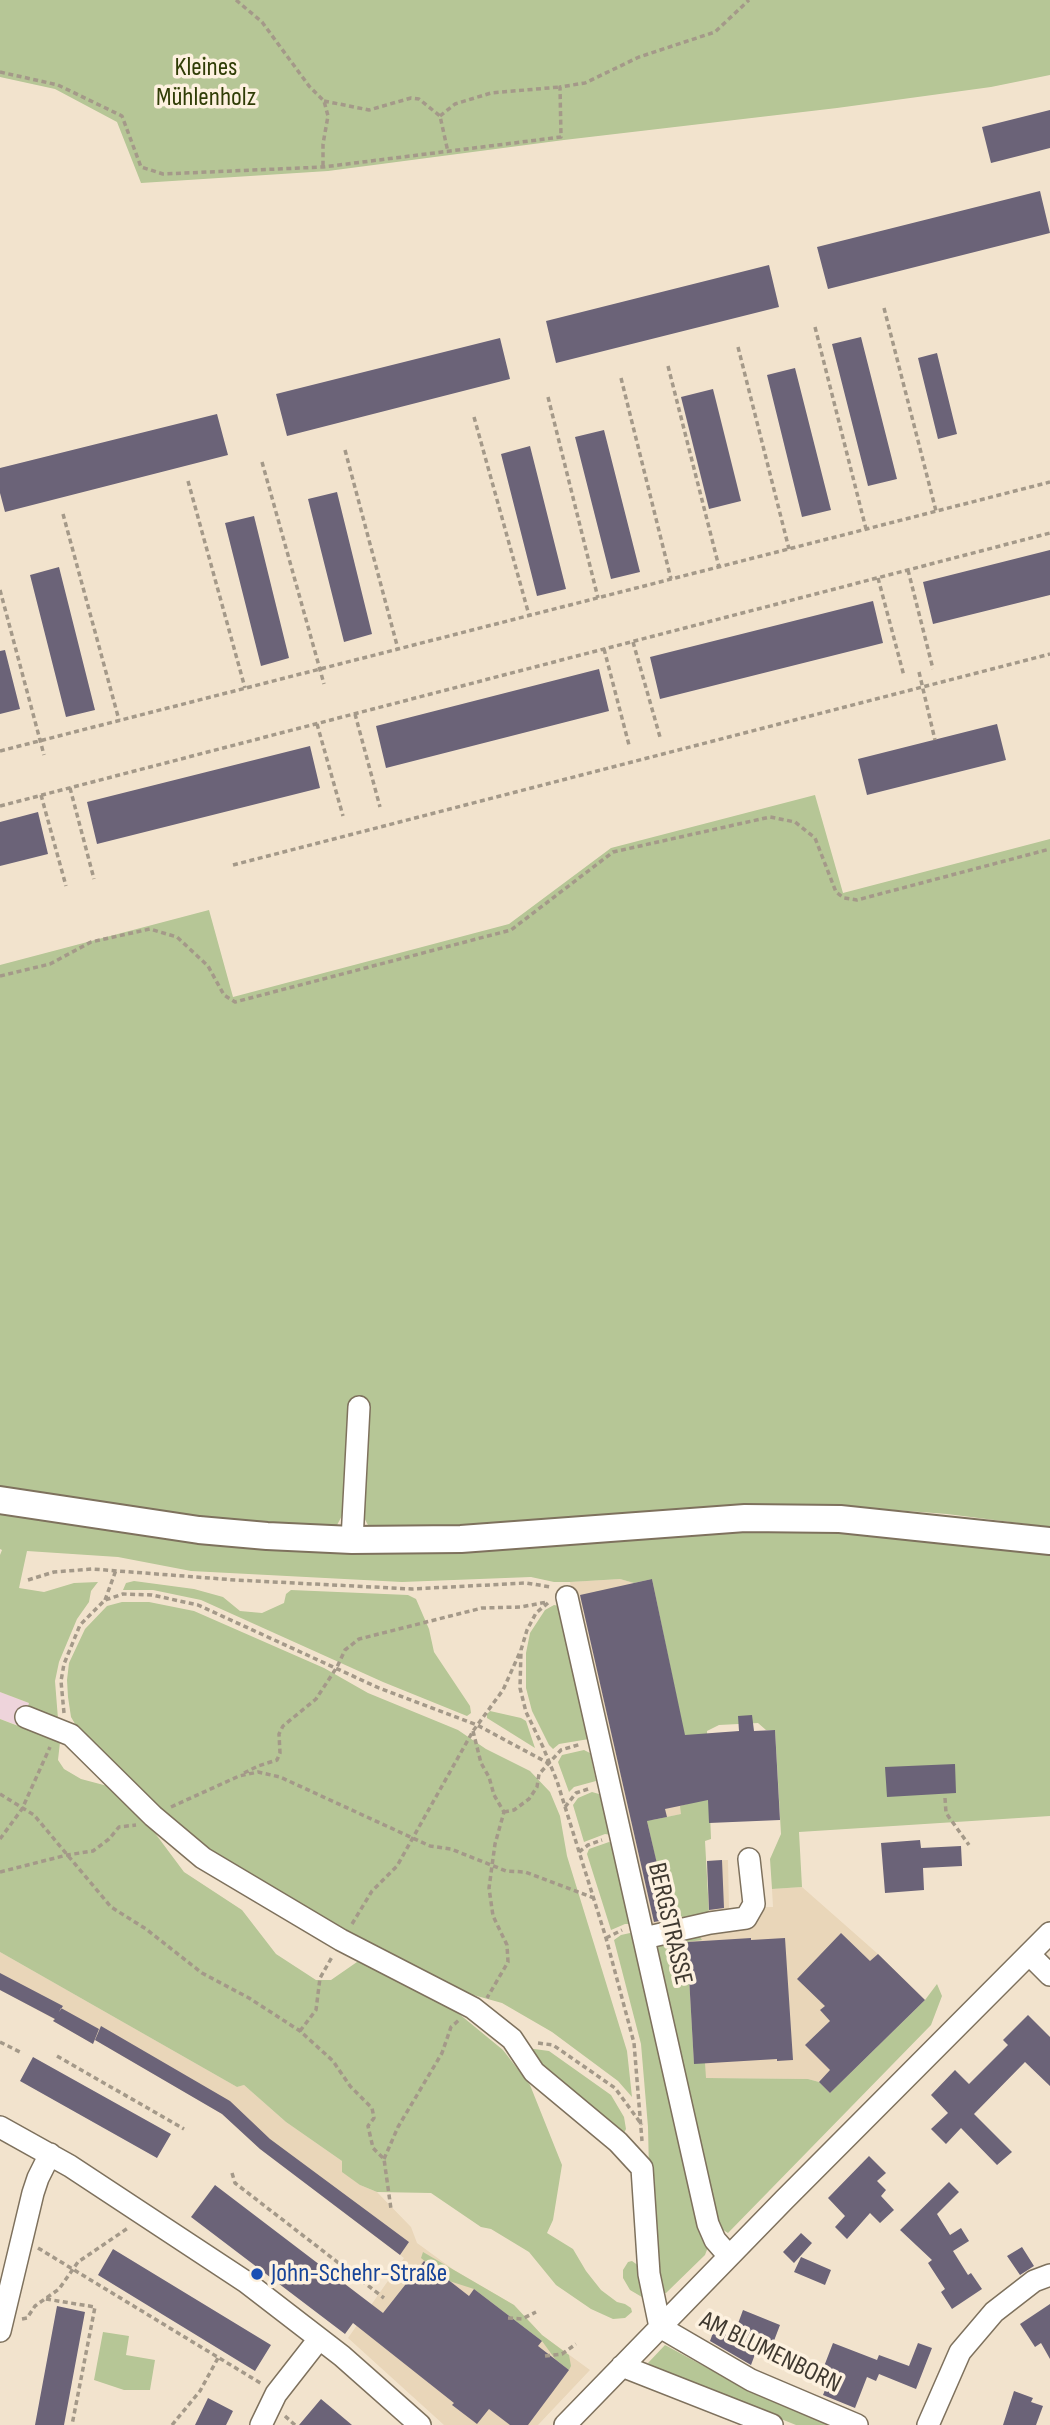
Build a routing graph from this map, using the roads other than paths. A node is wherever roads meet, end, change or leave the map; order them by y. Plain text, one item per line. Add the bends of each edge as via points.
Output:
1 (359, 1407) dead end
2 (0, 1500) edge
3 (352, 1540) junction
4 (1050, 1541) edge
5 (559, 1599) road end
6 (26, 1717) dead end
7 (749, 1859) dead end
8 (1050, 1933) edge
9 (644, 1938) junction
10 (1029, 1954) junction
11 (1050, 1976) edge
12 (0, 2127) edge
13 (51, 2154) junction
14 (729, 2256) junction
15 (1050, 2274) edge
16 (1, 2326) edge
17 (660, 2327) junction
18 (0, 2331) edge
19 (319, 2339) junction
20 (622, 2366) junction
21 (261, 2425) edge
22 (419, 2425) edge
23 (565, 2425) edge
24 (772, 2425) edge
25 (857, 2425) edge
26 (928, 2425) edge

1 - 3 street
2 - 3 main road via 200,1530
3 - 4 main road via 461,1539 745,1518 840,1519
5 - 9 street, BERGSTRASSE via 600,1744
6 - 17 street via 64,1732 202,1858 341,1940 473,2008 512,2039 534,2072 618,2141 642,2168 649,2274
7 - 9 street via 754,1904 746,1918
8 - 10 street
9 - 14 street, BERGSTRASSE via 708,2224
10 - 11 street
10 - 14 street
12 - 13 street
13 - 16 street via 38,2178
13 - 19 street via 246,2283
14 - 17 street
15 - 26 street via 994,2312 960,2352
16 - 18 street
17 - 20 street
17 - 25 street, AM BLUMENBORN via 751,2380
19 - 21 street via 276,2394
19 - 22 street
20 - 23 street
20 - 24 street

